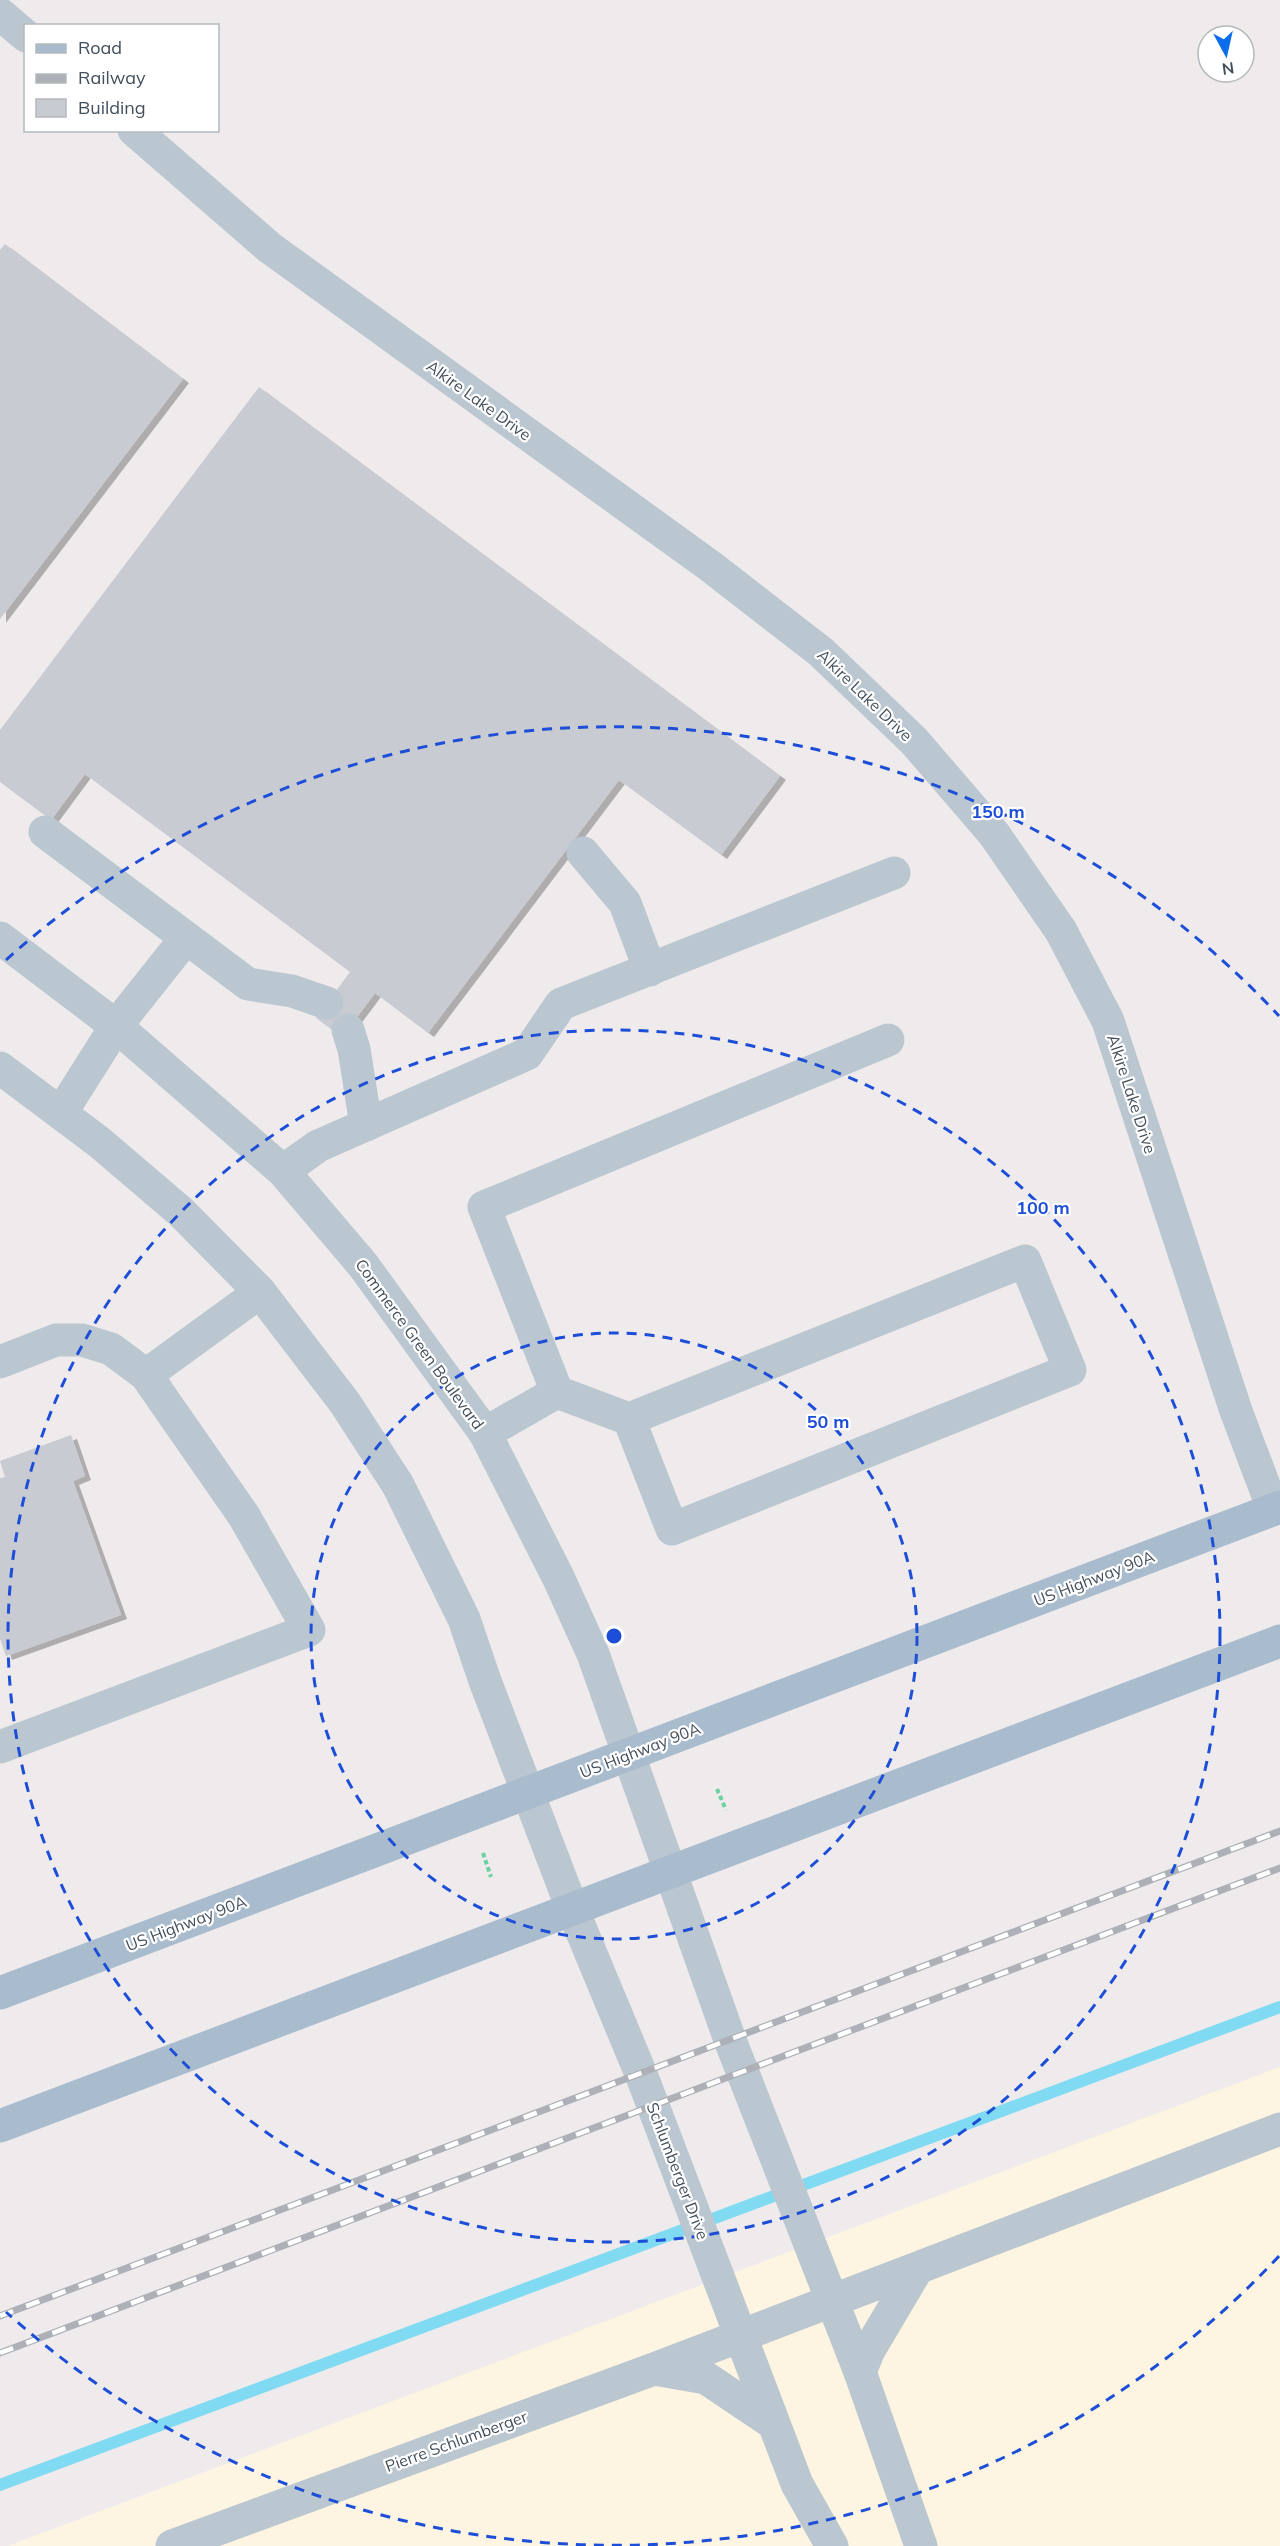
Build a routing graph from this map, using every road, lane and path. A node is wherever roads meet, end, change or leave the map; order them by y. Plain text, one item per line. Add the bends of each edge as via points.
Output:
1 (0, 14) edge
2 (24, 34) edge
3 (136, 132) edge
4 (45, 832) dead end
5 (583, 853) dead end
6 (894, 873) dead end
7 (0, 938) edge
8 (186, 938) junction
9 (650, 970) junction
10 (327, 1004) dead end
11 (116, 1026) junction
12 (348, 1030) dead end
13 (888, 1041) dead end
14 (0, 1068) edge
15 (61, 1113) junction
16 (366, 1125) junction
17 (283, 1171) junction
18 (260, 1292) junction
19 (0, 1362) edge
20 (146, 1375) junction
21 (556, 1392) junction
22 (628, 1419) junction
23 (485, 1433) junction
24 (1278, 1515) edge
25 (1280, 1641) edge
26 (0, 1747) edge
27 (628, 1755) junction
28 (717, 1789) dead end
29 (529, 1793) junction
30 (726, 1811) dead end
31 (483, 1853) dead end
32 (670, 1871) junction
33 (491, 1877) dead end
34 (572, 1908) junction
35 (0, 1994) edge
36 (0, 2126) edge
37 (1280, 2129) edge
38 (917, 2269) junction
39 (831, 2301) junction
40 (741, 2336) junction
41 (654, 2369) junction
42 (860, 2372) junction
43 (773, 2423) junction
44 (172, 2546) edge
45 (832, 2546) edge
46 (921, 2546) edge

1 - 2 street
3 - 24 street, Alkire Lake Drive via 270,248 710,566 821,652 914,741 994,834 1061,931 1108,1020 1236,1411
4 - 8 street
5 - 9 street via 625,903
6 - 9 street
7 - 11 street, Commerce Green Boulevard
8 - 10 street via 248,984 292,991
8 - 11 street
9 - 16 street via 561,1004 527,1054
11 - 15 street
11 - 17 street, Commerce Green Boulevard
12 - 16 street
13 - 21 street via 484,1207
14 - 15 street
15 - 18 street via 181,1212
16 - 17 street via 318,1146
17 - 23 street, Commerce Green Boulevard via 363,1265
18 - 20 street
18 - 29 street via 345,1403 398,1485 464,1619
19 - 20 street via 56,1340 82,1340 111,1349
20 - 26 street via 244,1516 309,1630
21 - 22 street
21 - 23 street
22 - 22 street via 672,1529 1070,1370 1025,1261
23 - 27 street, Commerce Green Boulevard via 593,1654
24 - 27 main road, US Highway 90A
25 - 32 main road
27 - 29 main road, US Highway 90A
27 - 32 street, Commerce Green Boulevard
28 - 30 path
29 - 34 street, Schlumberger Drive
29 - 35 main road, US Highway 90A
31 - 33 path
32 - 34 main road
32 - 39 street via 730,2040
34 - 36 main road
34 - 40 street, Schlumberger Drive
37 - 38 street, Pierre Schlumberger
38 - 39 street, Pierre Schlumberger
38 - 42 street via 869,2349
39 - 40 street, Pierre Schlumberger
39 - 42 street
40 - 41 street, Pierre Schlumberger
40 - 43 street, Schlumberger Drive
41 - 43 street via 706,2378
41 - 44 street, Pierre Schlumberger
42 - 46 street
43 - 45 street, Schlumberger Drive via 796,2484

